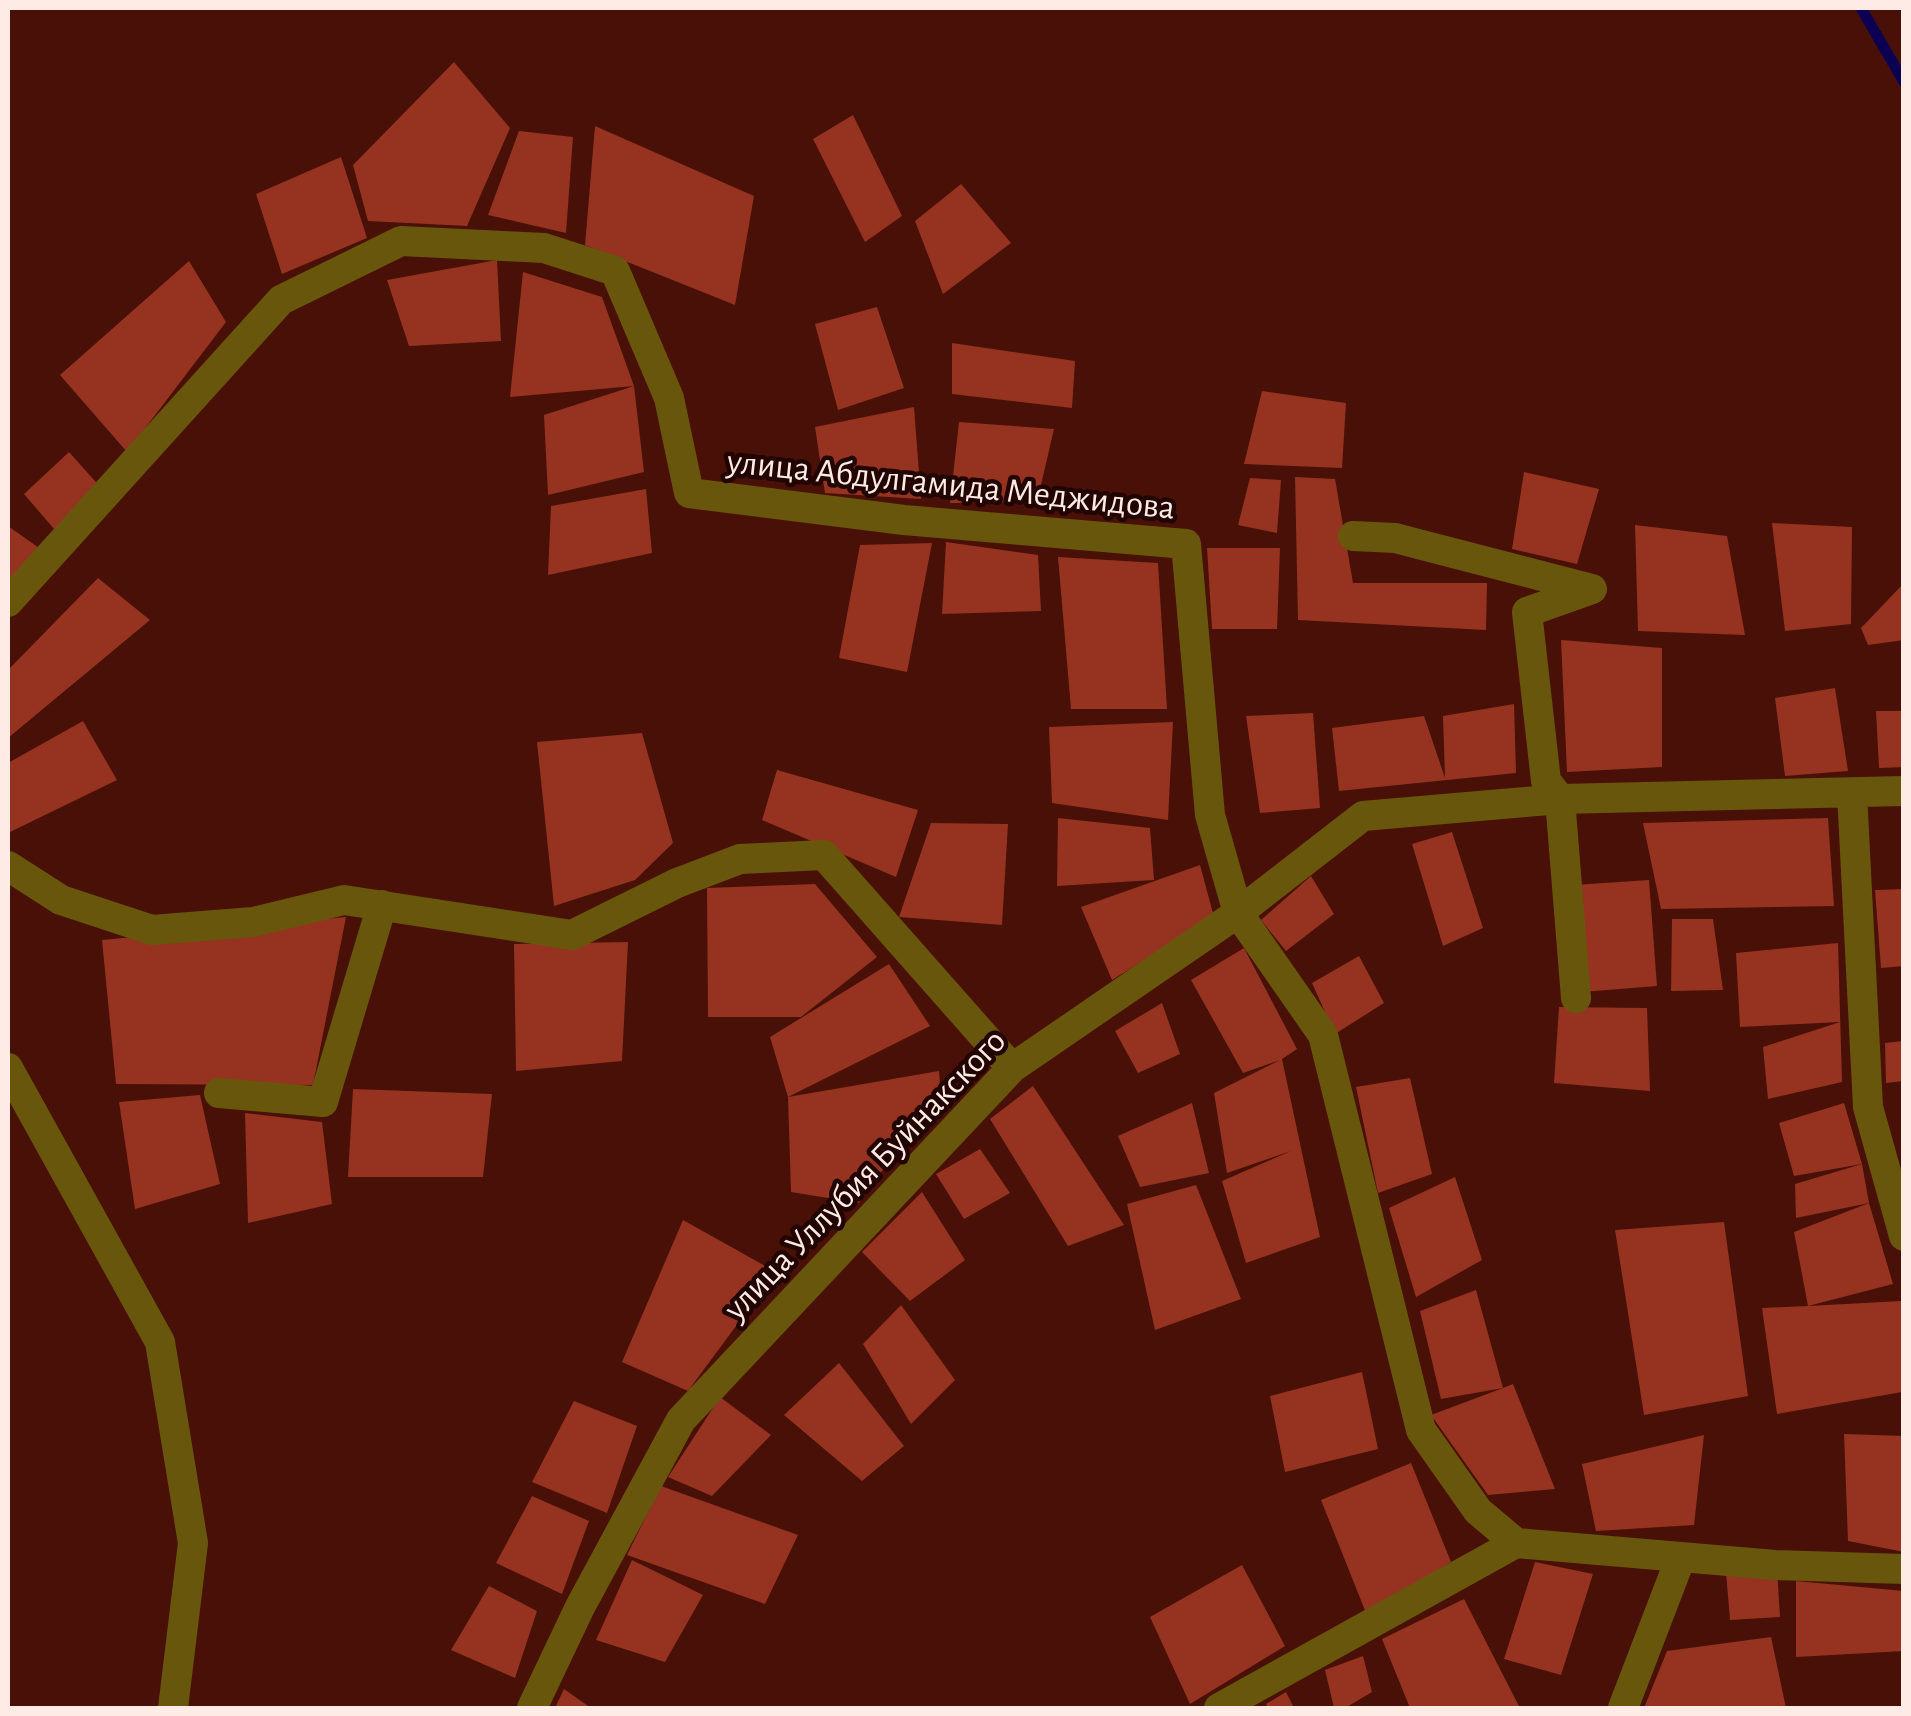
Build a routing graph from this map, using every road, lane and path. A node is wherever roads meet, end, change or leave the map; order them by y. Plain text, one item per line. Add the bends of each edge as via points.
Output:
1 (1353, 536) dead end
2 (8, 602) edge
3 (1904, 792) edge
4 (1852, 793) junction
5 (1560, 799) junction
6 (8, 866) edge
7 (382, 905) junction
8 (1238, 913) junction
9 (1576, 998) dead end
10 (8, 1068) edge
11 (1012, 1068) junction
12 (219, 1093) dead end
13 (1904, 1236) edge
14 (1516, 1543) junction
15 (1682, 1557) junction
16 (1904, 1569) edge
17 (173, 1708) edge
18 (532, 1708) edge
19 (1219, 1708) edge
20 (1623, 1708) edge

1 - 5 street via 1395,538 1592,589 1527,612 1546,781
2 - 8 street, улица Абдулгамида Меджидова via 280,300 401,241 544,248 616,271 670,398 688,493 1186,544 1210,815
3 - 4 street, улица Уллубия Буйнакского
4 - 5 street, улица Уллубия Буйнакского
4 - 13 street via 1868,1107
5 - 8 street, улица Уллубия Буйнакского via 1363,816
5 - 9 street
6 - 7 street via 61,900 152,930 253,922 344,900
7 - 11 street via 572,935 740,860 824,855
7 - 12 street via 323,1102
8 - 11 street, улица Уллубия Буйнакского
8 - 14 street, улица Абдулгамида Меджидова via 1322,1035 1421,1430 1478,1511
10 - 17 street via 160,1342 193,1543
11 - 18 street, улица Уллубия Буйнакского via 682,1420
14 - 15 street
14 - 19 street
15 - 16 street
15 - 20 street

